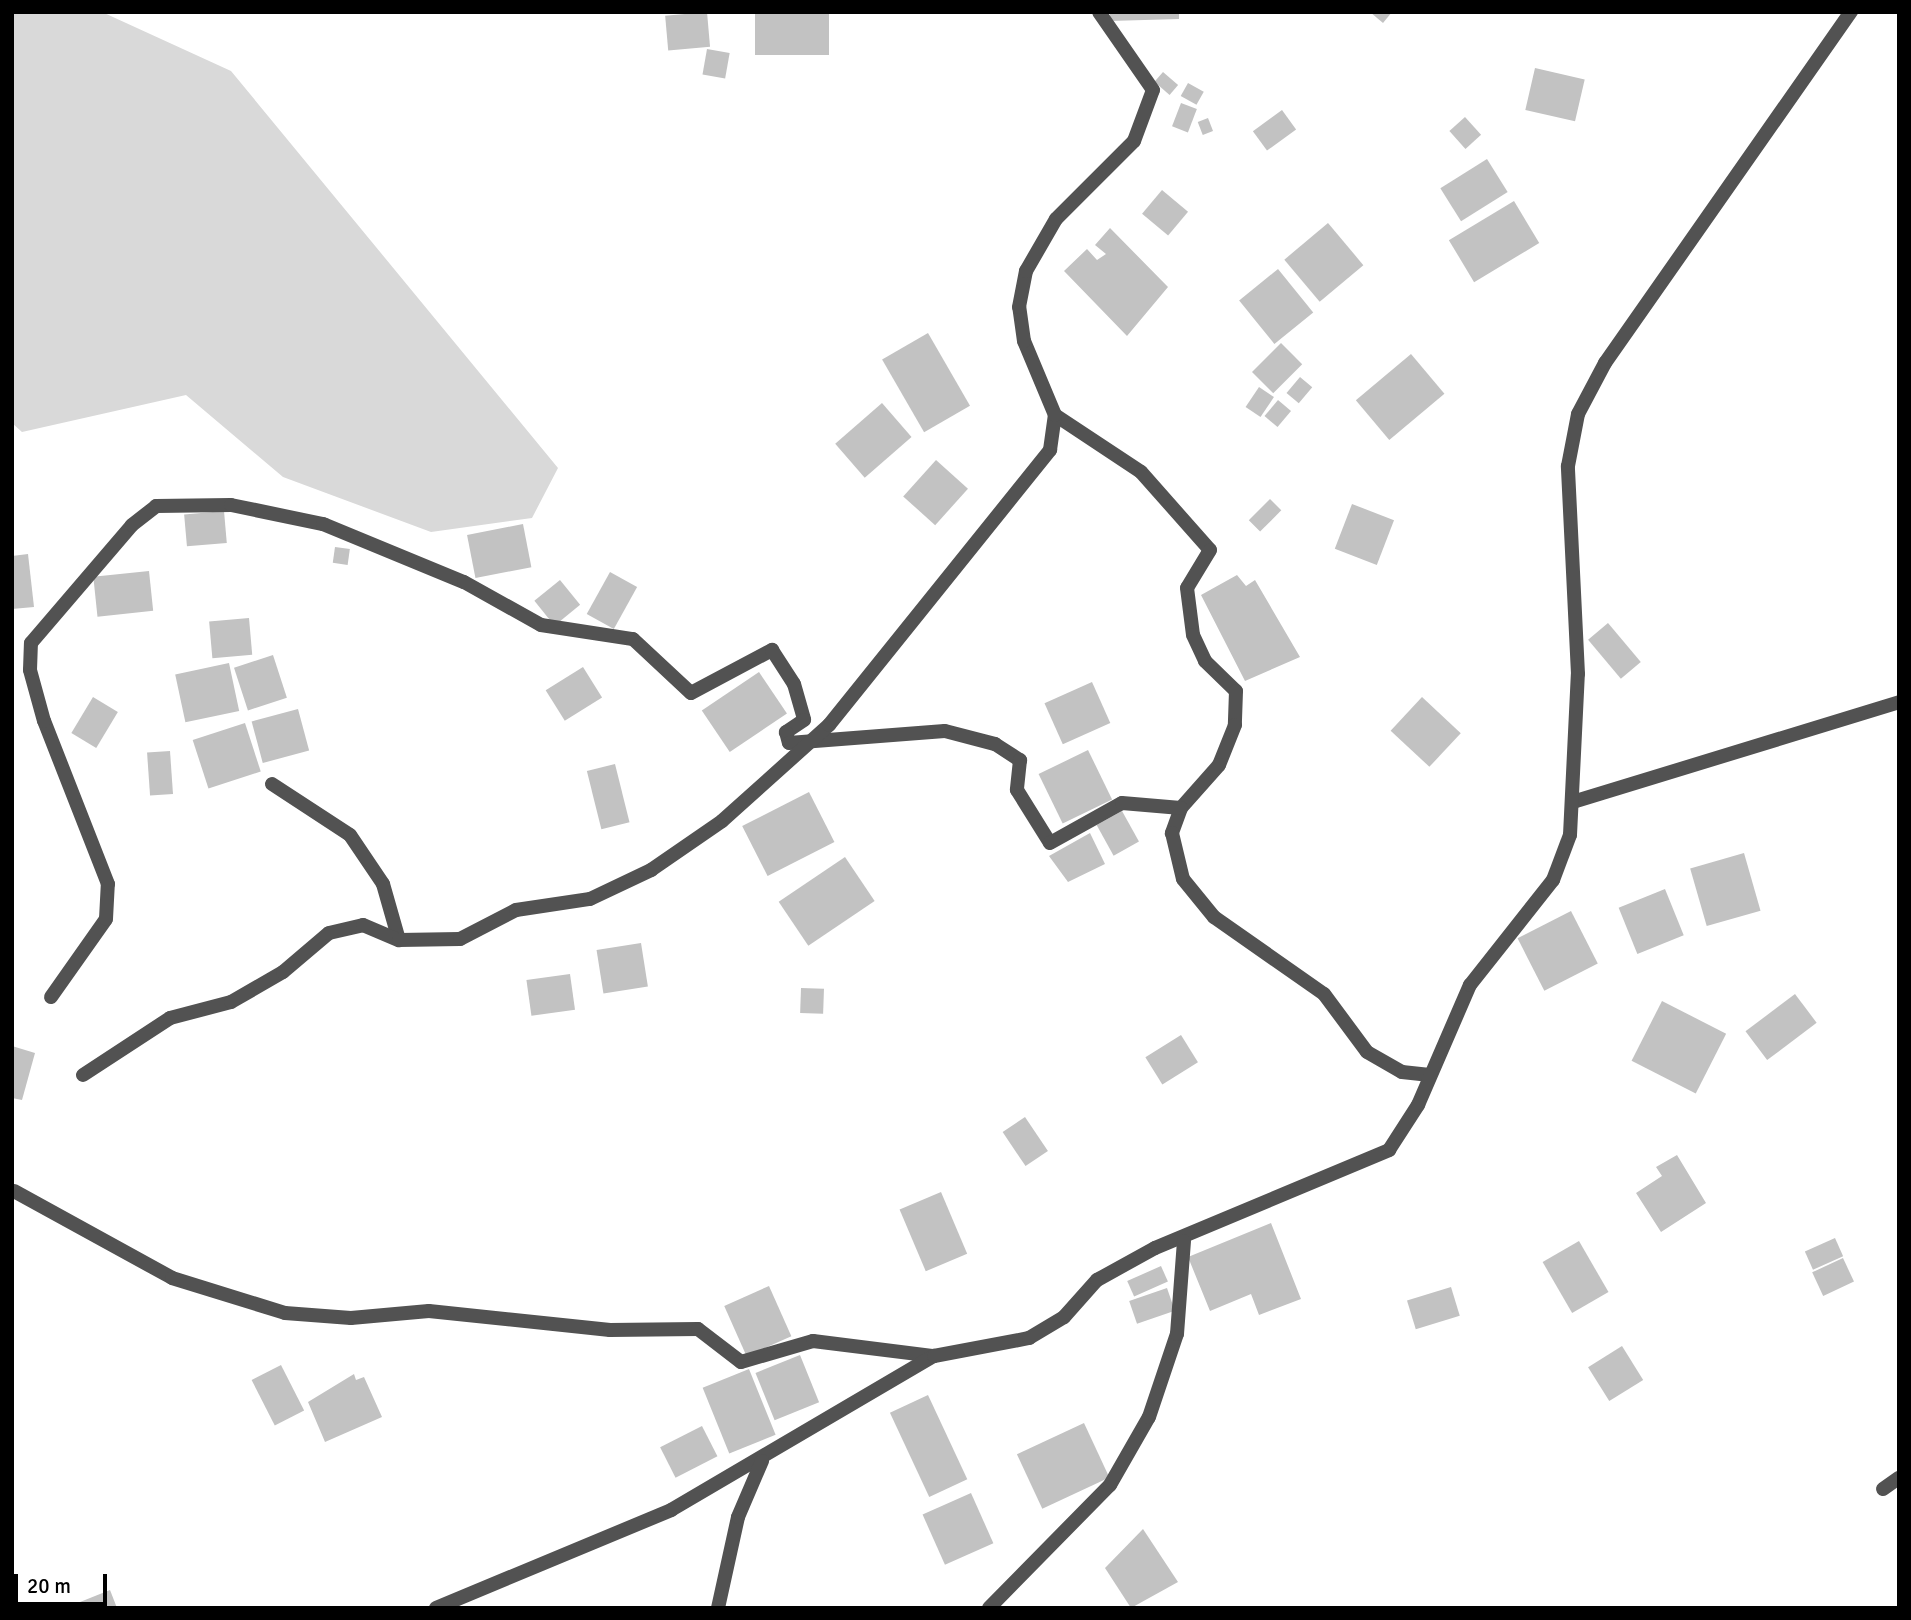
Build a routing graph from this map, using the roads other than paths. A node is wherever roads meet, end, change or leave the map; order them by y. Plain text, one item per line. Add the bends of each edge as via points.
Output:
1 (1099, 12) edge
2 (1851, 12) edge
3 (1055, 415) junction
4 (1899, 702) edge
5 (802, 742) junction
6 (272, 783) dead end
7 (1576, 801) junction
8 (1181, 808) junction
9 (399, 940) junction
10 (51, 997) dead end
11 (1430, 1075) junction
12 (83, 1076) dead end
13 (14, 1191) dead end
14 (1184, 1241) junction
15 (934, 1356) junction
16 (763, 1460) junction
17 (1899, 1478) edge
18 (1883, 1489) dead end
19 (436, 1608) edge
20 (718, 1608) edge
21 (989, 1608) edge

1 - 3 street via 1153,90 1134,141 1056,219 1026,271 1019,307 1024,341
2 - 7 street via 1605,363 1578,414 1568,466 1578,674
3 - 5 street via 1049,450 992,515 849,704 819,735
3 - 8 street via 1141,472 1210,550 1187,588 1193,635 1205,662 1236,691 1235,725 1219,765
4 - 7 street
5 - 8 street via 945,731 995,744 1020,760 1017,790 1050,843 1122,803
5 - 9 street via 761,789 651,870 590,899 516,910 460,939
5 - 10 street via 789,743 786,732 804,720 794,684 772,650 691,693 633,639 541,625 464,582 323,524 231,505 156,506 132,525 31,643 30,670 44,721 108,884 106,919
6 - 9 street via 350,835 383,884
7 - 11 street via 1553,880 1470,985
8 - 11 street via 1172,833 1174,855 1197,901 1324,994 1367,1052 1402,1072
9 - 12 street via 362,925 329,933 283,972 231,1002 170,1018
11 - 14 street via 1389,1150
13 - 15 street via 172,1278 285,1313 351,1318 429,1311 610,1330 698,1329 741,1362 813,1341
14 - 15 street via 1155,1248 1097,1280 1064,1317 1029,1338
14 - 21 street via 1177,1334 1149,1417 1110,1485
15 - 16 street
16 - 19 street via 671,1510
16 - 20 street via 738,1517
17 - 18 street

